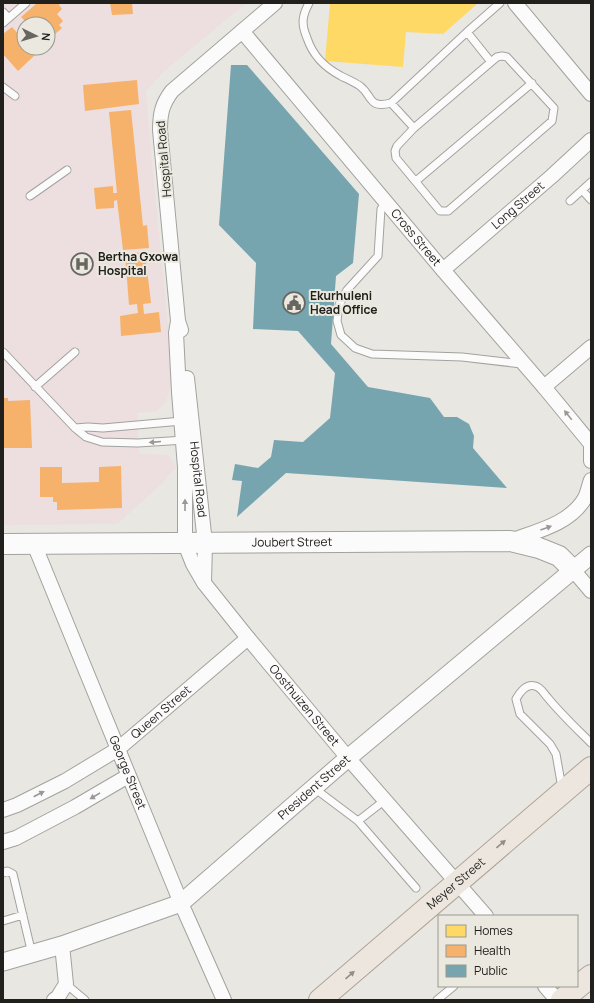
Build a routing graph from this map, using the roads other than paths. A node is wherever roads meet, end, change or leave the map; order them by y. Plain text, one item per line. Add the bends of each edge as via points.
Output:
1 (26, 3) edge
2 (275, 3) edge
3 (309, 3) edge
4 (500, 3) edge
5 (515, 3) edge
6 (3, 12) edge
7 (9, 18) junction
8 (3, 23) edge
9 (242, 31) junction
10 (467, 32) junction
11 (491, 62) junction
12 (532, 83) junction
13 (3, 86) edge
14 (591, 94) edge
15 (14, 96) dead end
16 (391, 103) junction
17 (414, 128) junction
18 (591, 140) edge
19 (67, 170) dead end
20 (416, 181) junction
21 (591, 182) edge
22 (582, 190) junction
23 (30, 196) dead end
24 (591, 200) edge
25 (570, 201) dead end
26 (386, 202) junction
27 (443, 270) junction
28 (591, 347) edge
29 (3, 352) edge
30 (76, 352) dead end
31 (525, 364) junction
32 (35, 387) junction
33 (544, 387) junction
34 (187, 421) junction
35 (75, 428) junction
36 (188, 440) junction
37 (591, 444) edge
38 (591, 461) edge
39 (591, 480) edge
40 (510, 541) junction
41 (205, 543) junction
42 (3, 544) edge
43 (34, 544) junction
44 (185, 544) junction
45 (591, 556) edge
46 (574, 570) junction
47 (204, 583) junction
48 (591, 591) edge
49 (248, 638) junction
50 (591, 743) edge
51 (118, 749) junction
52 (348, 758) junction
53 (591, 768) edge
54 (128, 776) junction
55 (314, 788) junction
56 (563, 792) junction
57 (385, 800) junction
58 (3, 810) edge
59 (358, 821) junction
60 (3, 842) edge
61 (3, 873) edge
62 (457, 882) junction
63 (416, 888) dead end
64 (180, 903) junction
65 (23, 915) junction
66 (485, 915) edge
67 (3, 921) edge
68 (62, 945) junction
69 (32, 954) junction
70 (3, 962) edge
71 (591, 976) edge
72 (66, 984) junction
73 (453, 987) edge
74 (546, 987) edge
75 (578, 987) edge
76 (578, 987) edge
77 (54, 1000) edge
78 (85, 1000) edge
79 (224, 1000) edge
80 (320, 1000) edge
81 (437, 1000) edge
82 (557, 1000) edge
83 (562, 1000) edge

1 - 7 lane
2 - 9 street, Hospital Road
3 - 16 lane via 302,28 315,56 339,75 361,87 371,101 382,105
4 - 10 lane
5 - 14 street
6 - 7 lane
7 - 8 lane
9 - 26 street, Cross Street
9 - 34 street, Hospital Road via 172,92 160,111 178,321 181,329
10 - 11 lane
10 - 16 lane
11 - 12 lane via 497,57 507,57
11 - 17 lane
12 - 20 lane
12 - 20 lane via 554,108 552,121 448,211 440,211
13 - 15 lane
16 - 17 lane
17 - 20 lane via 395,151 396,158
18 - 27 street, Long Street
19 - 23 lane
21 - 22 lane
22 - 24 lane
22 - 25 lane
26 - 27 street, Cross Street
26 - 31 lane via 381,209 378,256 347,290 339,305 337,321 341,335 355,348 372,354 462,357
27 - 31 street, Cross Street
28 - 33 street
29 - 32 lane
30 - 32 lane
31 - 33 street, Cross Street
32 - 35 lane
37 -> 33 street, Cross Street
34 - 35 lane
34 - 36 street, Hospital Road
36 -> 35 lane via 102,442 86,437
36 - 41 street, Hospital Road
44 -> 36 street, Hospital Road via 185,467
37 - 38 street
40 -> 39 street via 555,524 572,513 585,497
40 - 41 main road, Joubert Street
40 - 46 main road, Joubert Street via 559,556
41 - 44 main road, Joubert Street
41 - 47 street
42 - 43 main road, Joubert Street
43 - 44 main road, Joubert Street
43 - 51 street, George Street
44 - 47 street, Oosthuizen Street
45 - 46 street, President Street
46 - 48 street
46 - 52 street, President Street
47 - 49 street, Oosthuizen Street
49 - 51 street, Queen Street
49 - 52 street, Oosthuizen Street
50 - 56 lane via 540,688 528,686 520,692 516,699 520,714 550,744 556,754
51 - 54 street, George Street
58 -> 51 street, Queen Street via 65,781
52 - 55 street, President Street
52 - 57 street, Oosthuizen Street
53 - 56 main road, Meyer Street
54 -> 60 street via 75,807 16,838
54 - 64 street, George Street
55 - 59 lane
55 - 64 street, President Street
62 -> 56 main road, Meyer Street
57 - 59 lane
57 - 62 street, Oosthuizen Street
59 - 63 lane
61 - 65 lane via 7,871 13,874
62 - 66 street, Oosthuizen Street
80 -> 62 main road, Meyer Street
64 - 68 street, President Street
64 - 79 street, George Street
65 - 67 lane
65 - 69 lane
68 - 69 street, President Street
68 - 72 street
69 - 70 street, President Street
71 - 75 main road
72 - 77 street
72 - 78 lane
73 - 81 lane
74 - 82 street
76 - 83 main road

